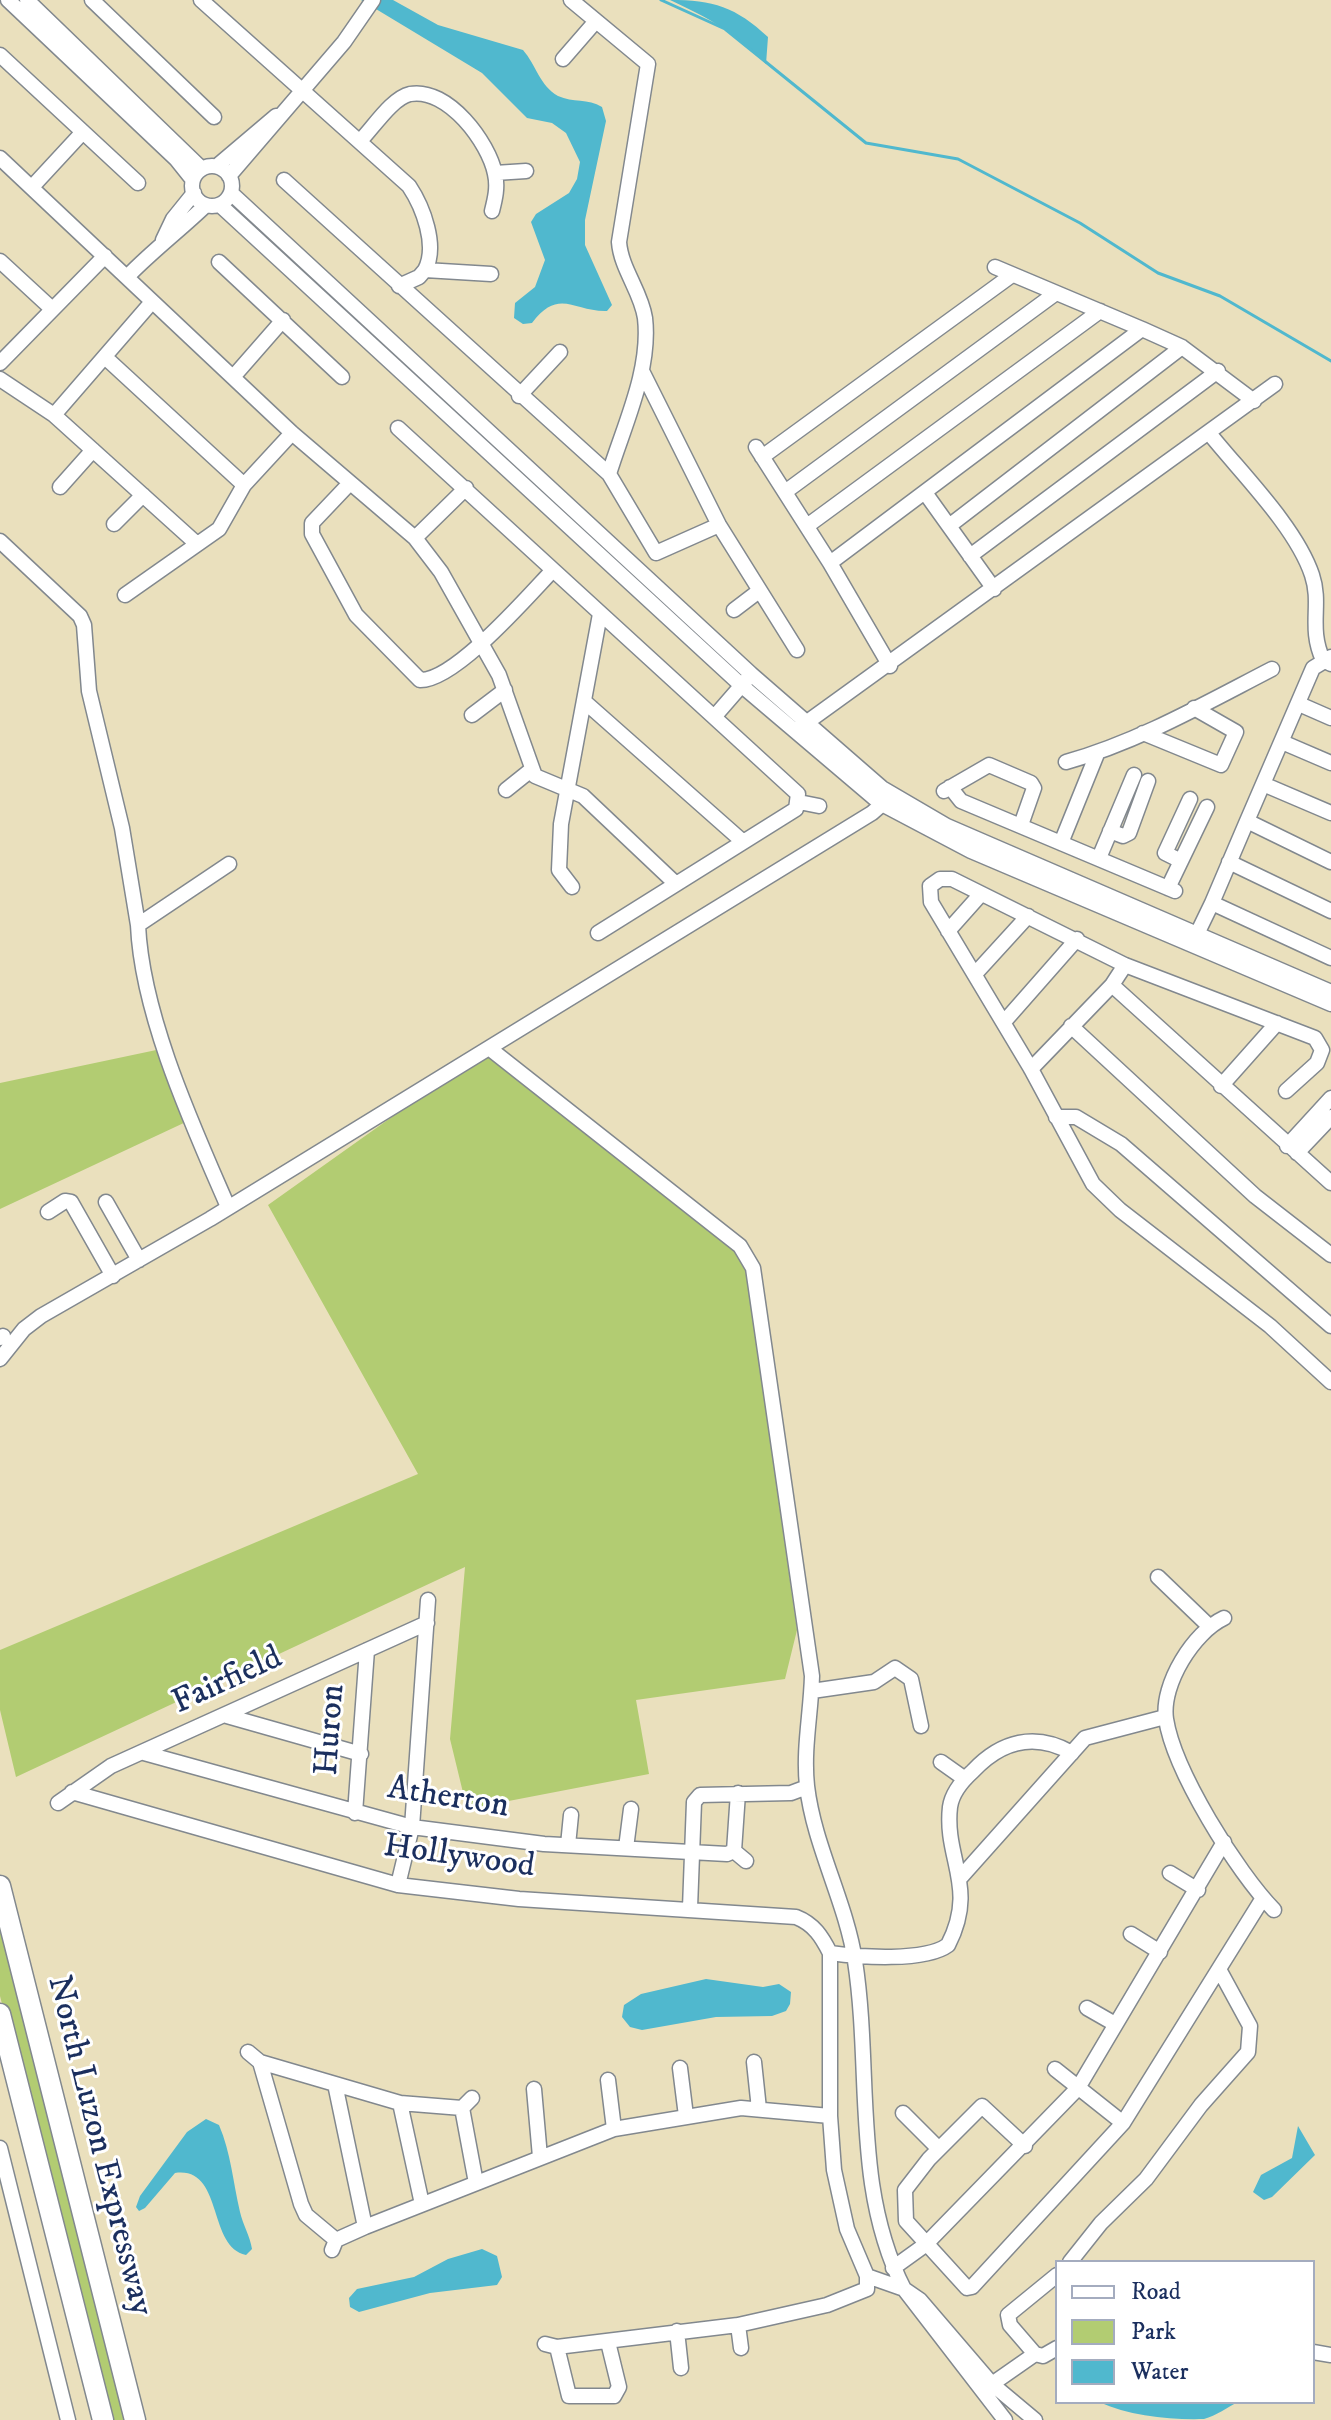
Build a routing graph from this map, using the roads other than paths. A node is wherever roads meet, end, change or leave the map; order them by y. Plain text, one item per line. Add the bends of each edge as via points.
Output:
1 (8, 0) edge
2 (27, 0) edge
3 (92, 0) edge
4 (201, 0) edge
5 (571, 0) edge
6 (371, 3) edge
7 (596, 21) junction
8 (0, 55) edge
9 (563, 59) dead end
10 (299, 90) junction
11 (214, 117) dead end
12 (82, 133) junction
13 (360, 141) junction
14 (0, 158) edge
15 (223, 171) junction
16 (526, 171) dead end
17 (495, 173) junction
18 (195, 180) junction
19 (284, 180) dead end
20 (138, 183) dead end
21 (32, 187) junction
22 (231, 193) junction
23 (213, 205) junction
24 (492, 211) dead end
25 (163, 240) junction
26 (105, 256) junction
27 (0, 262) edge
28 (219, 262) dead end
29 (995, 267) dead end
30 (425, 270) junction
31 (491, 274) dead end
32 (1012, 275) junction
33 (127, 277) junction
34 (399, 286) junction
35 (1056, 293) junction
36 (151, 303) junction
37 (51, 308) junction
38 (1100, 311) junction
39 (283, 320) junction
40 (1142, 329) junction
41 (1182, 347) junction
42 (560, 352) dead end
43 (106, 358) junction
44 (0, 363) edge
45 (642, 371) junction
46 (1218, 371) junction
47 (234, 376) junction
48 (342, 377) dead end
49 (0, 379) edge
50 (1275, 384) dead end
51 (519, 396) junction
52 (1254, 401) junction
53 (54, 415) junction
54 (398, 428) dead end
55 (292, 433) junction
56 (1209, 433) junction
57 (93, 450) junction
58 (609, 474) junction
59 (350, 483) junction
60 (244, 485) junction
61 (60, 487) dead end
62 (466, 488) junction
63 (785, 492) junction
64 (926, 494) junction
65 (143, 495) junction
66 (114, 524) dead end
67 (719, 525) junction
68 (807, 526) junction
69 (949, 526) junction
70 (415, 538) junction
71 (0, 541) edge
72 (197, 544) junction
73 (970, 556) junction
74 (830, 563) junction
75 (553, 570) junction
76 (994, 589) junction
77 (759, 591) junction
78 (125, 595) dead end
79 (734, 610) dead end
80 (600, 614) junction
81 (481, 645) junction
82 (797, 650) dead end
83 (1328, 660) edge
84 (890, 666) junction
85 (1272, 669) dead end
86 (746, 680) junction
87 (505, 690) junction
88 (585, 702) junction
89 (1299, 704) junction
90 (1194, 708) junction
91 (472, 715) dead end
92 (715, 716) junction
93 (1331, 718) edge
94 (800, 727) junction
95 (1143, 733) junction
96 (1282, 742) junction
97 (1097, 754) junction
98 (1066, 762) dead end
99 (1331, 763) edge
100 (531, 770) junction
101 (1141, 778) dead end
102 (1263, 784) junction
103 (568, 789) junction
104 (506, 790) dead end
105 (881, 795) junction
106 (799, 802) junction
107 (966, 803) junction
108 (819, 806) dead end
109 (1331, 813) edge
110 (1247, 821) junction
111 (1021, 825) junction
112 (948, 832) junction
113 (741, 840) junction
114 (1061, 843) junction
115 (1099, 858) junction
116 (1181, 861) junction
117 (1229, 862) junction
118 (1331, 862) edge
119 (229, 864) dead end
120 (675, 883) junction
121 (572, 887) dead end
122 (981, 894) junction
123 (1212, 903) junction
124 (1331, 911) edge
125 (1028, 916) junction
126 (138, 925) junction
127 (948, 931) junction
128 (1198, 932) junction
129 (598, 933) dead end
130 (1077, 939) junction
131 (1331, 957) edge
132 (1125, 965) junction
133 (975, 974) junction
134 (1112, 985) junction
135 (1331, 992) edge
136 (1331, 1004) edge
137 (1004, 1022) junction
138 (1277, 1023) junction
139 (1071, 1026) junction
140 (489, 1048) junction
141 (1031, 1069) junction
142 (1221, 1086) junction
143 (1286, 1091) dead end
144 (1331, 1098) edge
145 (1056, 1117) junction
146 (1331, 1117) edge
147 (1292, 1149) junction
148 (1331, 1183) edge
149 (106, 1202) dead end
150 (228, 1207) junction
151 (48, 1212) dead end
152 (1331, 1255) edge
153 (139, 1260) junction
154 (113, 1276) junction
155 (1331, 1326) edge
156 (4, 1337) edge
157 (0, 1359) edge
158 (1331, 1382) edge
159 (1158, 1577) dead end
160 (428, 1600) dead end
161 (1224, 1618) dead end
162 (427, 1623) junction
163 (1209, 1626) junction
164 (367, 1650) junction
165 (812, 1691) junction
166 (227, 1716) junction
167 (1165, 1717) junction
168 (921, 1726) dead end
169 (144, 1753) junction
170 (1072, 1753) junction
171 (361, 1754) junction
172 (941, 1762) dead end
173 (965, 1779) junction
174 (807, 1787) junction
175 (72, 1792) junction
176 (738, 1793) junction
177 (58, 1803) dead end
178 (631, 1809) dead end
179 (355, 1813) junction
180 (571, 1815) dead end
181 (412, 1827) junction
182 (1224, 1842) junction
183 (568, 1845) junction
184 (626, 1848) junction
185 (691, 1851) junction
186 (734, 1851) junction
187 (746, 1861) dead end
188 (1170, 1873) dead end
189 (961, 1877) junction
190 (398, 1885) junction
191 (0, 1886) edge
192 (1198, 1890) junction
193 (1263, 1898) junction
194 (690, 1908) junction
195 (1274, 1910) dead end
196 (1131, 1934) dead end
197 (1160, 1952) junction
198 (830, 1953) junction
199 (854, 1957) junction
200 (1220, 1971) junction
201 (1087, 2008) dead end
202 (0, 2014) edge
203 (1115, 2024) junction
204 (248, 2052) dead end
205 (260, 2062) junction
206 (754, 2062) dead end
207 (680, 2068) dead end
208 (1055, 2069) dead end
209 (608, 2080) dead end
210 (335, 2084) junction
211 (1078, 2088) junction
212 (534, 2089) dead end
213 (400, 2103) junction
214 (759, 2109) junction
215 (903, 2113) dead end
216 (686, 2116) junction
217 (830, 2116) junction
218 (1123, 2123) junction
219 (614, 2129) junction
220 (1025, 2146) junction
221 (0, 2148) edge
222 (939, 2149) junction
223 (540, 2157) junction
224 (476, 2183) junction
225 (422, 2204) junction
226 (365, 2227) junction
227 (925, 2245) junction
228 (1072, 2260) edge
229 (893, 2268) junction
230 (867, 2276) junction
231 (1055, 2277) edge
232 (904, 2289) junction
233 (738, 2325) junction
234 (677, 2331) junction
235 (608, 2342) junction
236 (741, 2348) dead end
237 (1055, 2349) edge
238 (1035, 2354) junction
239 (681, 2368) dead end
240 (992, 2384) junction
241 (68, 2420) edge
242 (103, 2420) edge
243 (135, 2420) edge
244 (1005, 2420) edge
245 (1035, 2420) edge

1 - 18 street
2 - 18 street
3 - 11 street
4 - 10 street
5 - 7 street
6 - 10 street via 344,42
7 - 9 street
7 - 45 street via 648,64 619,242 645,318
8 - 12 street
10 - 13 street
10 - 15 street via 268,134
12 - 20 street
12 - 21 street
13 - 17 street via 402,97 424,94 456,112 484,147
13 - 30 street via 395,170 421,204 429,261
14 - 21 street
15 - 18 street
15 - 22 street
16 - 17 street
17 - 24 street
18 - 23 street
18 - 25 street
19 - 34 street
21 - 26 street
22 - 23 street
22 - 86 street
23 - 25 street
23 - 86 street
25 - 33 street
26 - 33 street
26 - 37 street
27 - 37 street
28 - 39 street
29 - 32 street
30 - 31 street
30 - 34 street
32 - 35 street
32 - 63 street via 759,452
33 - 36 street
34 - 51 street
35 - 38 street
35 - 63 street
36 - 43 street
36 - 47 street
37 - 44 street
38 - 40 street
38 - 68 street
39 - 47 street
39 - 48 street
40 - 41 street
40 - 64 street
41 - 46 street
41 - 69 street
42 - 51 street
43 - 53 street
43 - 60 street
45 - 58 street
45 - 67 street
46 - 52 street
46 - 73 street
47 - 55 street
49 - 53 street
50 - 52 street
51 - 58 street
52 - 56 street
53 - 57 street
54 - 62 street
55 - 59 street
55 - 60 street
56 - 76 street
56 - 83 street via 1309,566 1315,590 1313,632
57 - 61 street
57 - 65 street
58 - 67 street via 656,553
59 - 70 street
59 - 81 street via 312,523 312,534 356,615 420,680 434,678
60 - 72 street via 219,529
62 - 70 street
62 - 75 street
63 - 68 street
64 - 69 street
64 - 74 street
65 - 66 street
65 - 72 street
67 - 77 street
68 - 74 street
69 - 73 street
70 - 81 street via 441,572
71 - 126 street via 84,625 89,691 122,828
72 - 78 street
73 - 76 street
74 - 84 street
75 - 80 street
75 - 81 street
76 - 84 street
77 - 79 street
77 - 82 street
80 - 88 street
80 - 92 street
81 - 87 street
83 - 89 street via 1313,668
84 - 94 street
85 - 90 street
86 - 92 street
86 - 94 street
87 - 91 street
87 - 100 street
88 - 103 street
88 - 113 street
89 - 93 street
89 - 96 street
90 - 95 street
90 - 95 street via 1236,732 1221,765
92 - 106 street via 798,794
94 - 105 street
95 - 97 street
96 - 99 street
96 - 102 street
97 - 98 street
97 - 114 street
100 - 103 street via 541,781
100 - 104 street
101 - 115 street via 1129,833 1110,831
102 - 109 street
102 - 110 street
103 - 120 street via 583,796
103 - 121 street via 558,859 559,870
105 - 112 street
105 - 140 street via 872,813
106 - 108 street
106 - 113 street via 796,809
107 - 111 street
107 - 111 street via 947,789 989,765 1031,783 1034,794
107 - 112 street
110 - 117 street
110 - 118 street
111 - 114 street
112 - 128 street
112 - 136 street
113 - 120 street
114 - 115 street
115 - 116 street via 1171,890
116 - 116 street via 1165,851 1187,798 1208,807
117 - 123 street
117 - 124 street
119 - 126 street
120 - 129 street
122 - 125 street
122 - 127 street
122 - 127 street via 945,878 930,886 928,896
123 - 128 street
123 - 131 street
125 - 130 street
125 - 133 street
126 - 150 street via 142,973 161,1039
127 - 133 street
128 - 135 street
130 - 132 street
130 - 137 street
132 - 134 street
132 - 138 street
133 - 137 street
134 - 139 street
134 - 142 street
137 - 141 street
138 - 142 street
138 - 143 street via 1315,1038 1322,1050 1317,1063
139 - 141 street
139 - 152 street via 1255,1196
140 - 150 street
140 - 165 street via 740,1246 748,1258
141 - 145 street
142 - 147 street
144 - 147 street
145 - 155 street via 1076,1117 1121,1144
145 - 158 street via 1105,1197 1270,1326
146 - 147 street
147 - 148 street
149 - 153 street
150 - 153 street
151 - 154 street via 71,1202
153 - 154 street
154 - 156 street
156 - 157 street
159 - 163 street
160 - 162 street
161 - 163 street
162 - 164 street, Fairfield
162 - 181 street
163 - 167 street via 1175,1675
164 - 166 street, Fairfield
164 - 171 street, Huron
165 - 168 street via 874,1682 895,1668 911,1679
165 - 174 street via 805,1745
166 - 169 street, Fairfield
166 - 171 street
167 - 170 street via 1085,1738
167 - 182 street via 1187,1778
169 - 175 street, Fairfield via 97,1773
169 - 179 street, Atherton
170 - 173 street via 1032,1740 1013,1743 986,1757
170 - 189 street
171 - 179 street, Huron
172 - 173 street
173 - 189 street via 950,1804
174 - 176 street via 791,1793
174 - 199 street
175 - 177 street, Fairfield
175 - 190 street, Hollywood
176 - 185 street via 711,1793 694,1802
176 - 186 street
178 - 184 street
179 - 181 street, Atherton
180 - 183 street
181 - 183 street, Atherton
181 - 190 street
182 - 192 street
182 - 193 street
183 - 184 street, Atherton
184 - 185 street, Atherton
185 - 186 street, Atherton
185 - 194 street
186 - 187 street
188 - 192 street
189 - 199 street via 957,1922 948,1945 928,1954
190 - 194 street, Hollywood via 519,1899
191 - 243 highway, North Luzon Expressway
192 - 197 street
193 - 195 street
193 - 200 street
194 - 198 street, Hollywood via 796,1917 808,1921
196 - 197 street
197 - 203 street
198 - 199 street
198 - 217 street
199 - 229 street via 869,2184
200 - 218 street
200 - 228 street via 1250,2026 1248,2052 1146,2179
201 - 203 street
202 - 242 highway, North Luzon Expressway
203 - 211 street
204 - 205 street
205 - 210 street
205 - 226 street via 306,2215 334,2245
206 - 214 street
207 - 216 street
208 - 211 street
209 - 219 street
210 - 213 street
210 - 226 street
211 - 218 street
211 - 220 street
212 - 223 street
213 - 224 street via 467,2103
213 - 225 street
214 - 216 street
214 - 217 street
215 - 222 street
216 - 219 street
217 - 230 street via 837,2189
218 - 227 street via 972,2287 967,2288
219 - 223 street
220 - 222 street via 982,2106
220 - 227 street
221 - 241 street
222 - 227 street via 910,2181 903,2200 906,2221
223 - 224 street
224 - 225 street
225 - 226 street
227 - 229 street
229 - 232 street
230 - 232 street
230 - 233 street via 867,2289 849,2297
231 - 238 street via 1008,2315 1010,2325
232 - 240 street via 932,2312
232 - 244 street
233 - 234 street
233 - 236 street
234 - 235 street
234 - 239 street
235 - 235 street via 619,2387 614,2396 569,2396 551,2346
237 - 238 street
238 - 240 street
240 - 245 street

